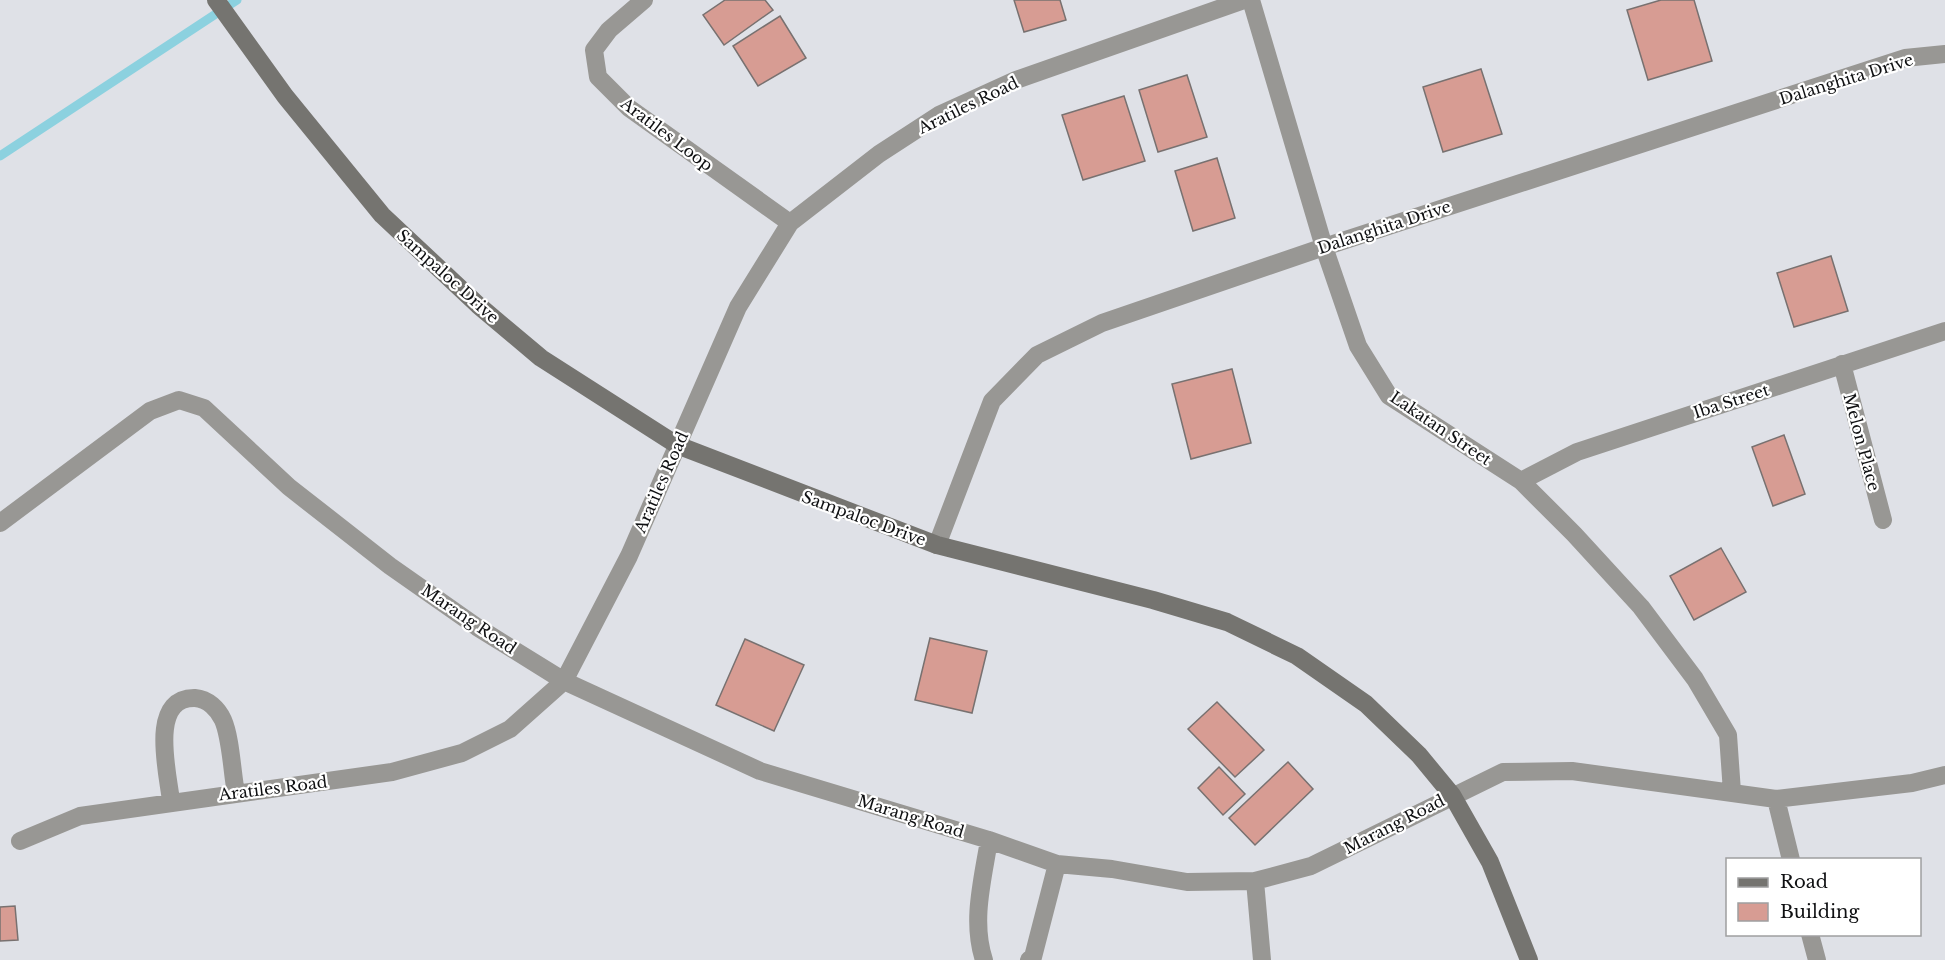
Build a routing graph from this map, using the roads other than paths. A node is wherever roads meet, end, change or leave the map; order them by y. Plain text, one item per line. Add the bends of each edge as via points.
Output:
1 (216, 0) edge
2 (644, 0) edge
3 (1244, 0) edge
4 (1251, 0) edge
5 (1945, 54) edge
6 (790, 224) junction
7 (1324, 247) junction
8 (1945, 331) edge
9 (1842, 364) junction
10 (677, 445) junction
11 (1521, 481) junction
12 (1883, 520) dead end
13 (0, 523) edge
14 (937, 544) junction
15 (564, 681) junction
16 (1945, 775) edge
17 (1732, 792) junction
18 (236, 793) junction
19 (1452, 795) junction
20 (1776, 799) junction
21 (171, 801) junction
22 (989, 840) junction
23 (20, 841) dead end
24 (1791, 858) edge
25 (1057, 864) junction
26 (1256, 881) junction
27 (1811, 936) edge
28 (984, 960) edge
29 (1029, 960) edge
30 (1262, 960) edge
31 (1529, 960) edge
32 (1817, 960) edge

1 - 10 street, Sampaloc Drive via 285,96 382,215 478,305 542,358
2 - 6 street, Aratiles Loop via 609,30 594,50 598,77 629,108
3 - 6 street, Aratiles Road via 1016,80 939,116 879,154
4 - 7 street, Lakatan Street
5 - 7 street, Dalanghita Drive via 1905,58
6 - 10 street, Aratiles Road via 738,307
7 - 11 street, Lakatan Street via 1358,346 1389,396
7 - 14 street, Dalanghita Drive via 1102,323 1037,355 992,401
8 - 9 street, Iba Street
9 - 11 street, Iba Street via 1577,452
9 - 12 street, Melon Place
10 - 14 street, Sampaloc Drive
10 - 15 street, Aratiles Road via 629,556
11 - 17 street, Lakatan Street via 1641,607 1695,679 1728,735
13 - 15 street, Marang Road via 150,411 179,400 204,408 289,487 390,566
14 - 19 street, Sampaloc Drive via 1153,600 1237,627 1297,656 1366,704 1419,755
15 - 18 street, Aratiles Road via 510,729 462,753 392,772
15 - 22 street, Marang Road via 760,771
16 - 20 street, Marang Road via 1912,783
17 - 19 street, Marang Road via 1572,771 1503,772
17 - 20 street, Marang Road
18 - 21 street, Aratiles Road
18 - 21 street via 224,721 213,705 196,698 169,710 163,730
19 - 26 street, Marang Road via 1311,866
19 - 31 street, Sampaloc Drive via 1490,862
20 - 24 street
21 - 23 street, Aratiles Road via 80,816
22 - 25 street, Marang Road
22 - 28 street via 978,913
25 - 26 street, Marang Road via 1187,882
25 - 29 street
26 - 30 street
27 - 32 street

